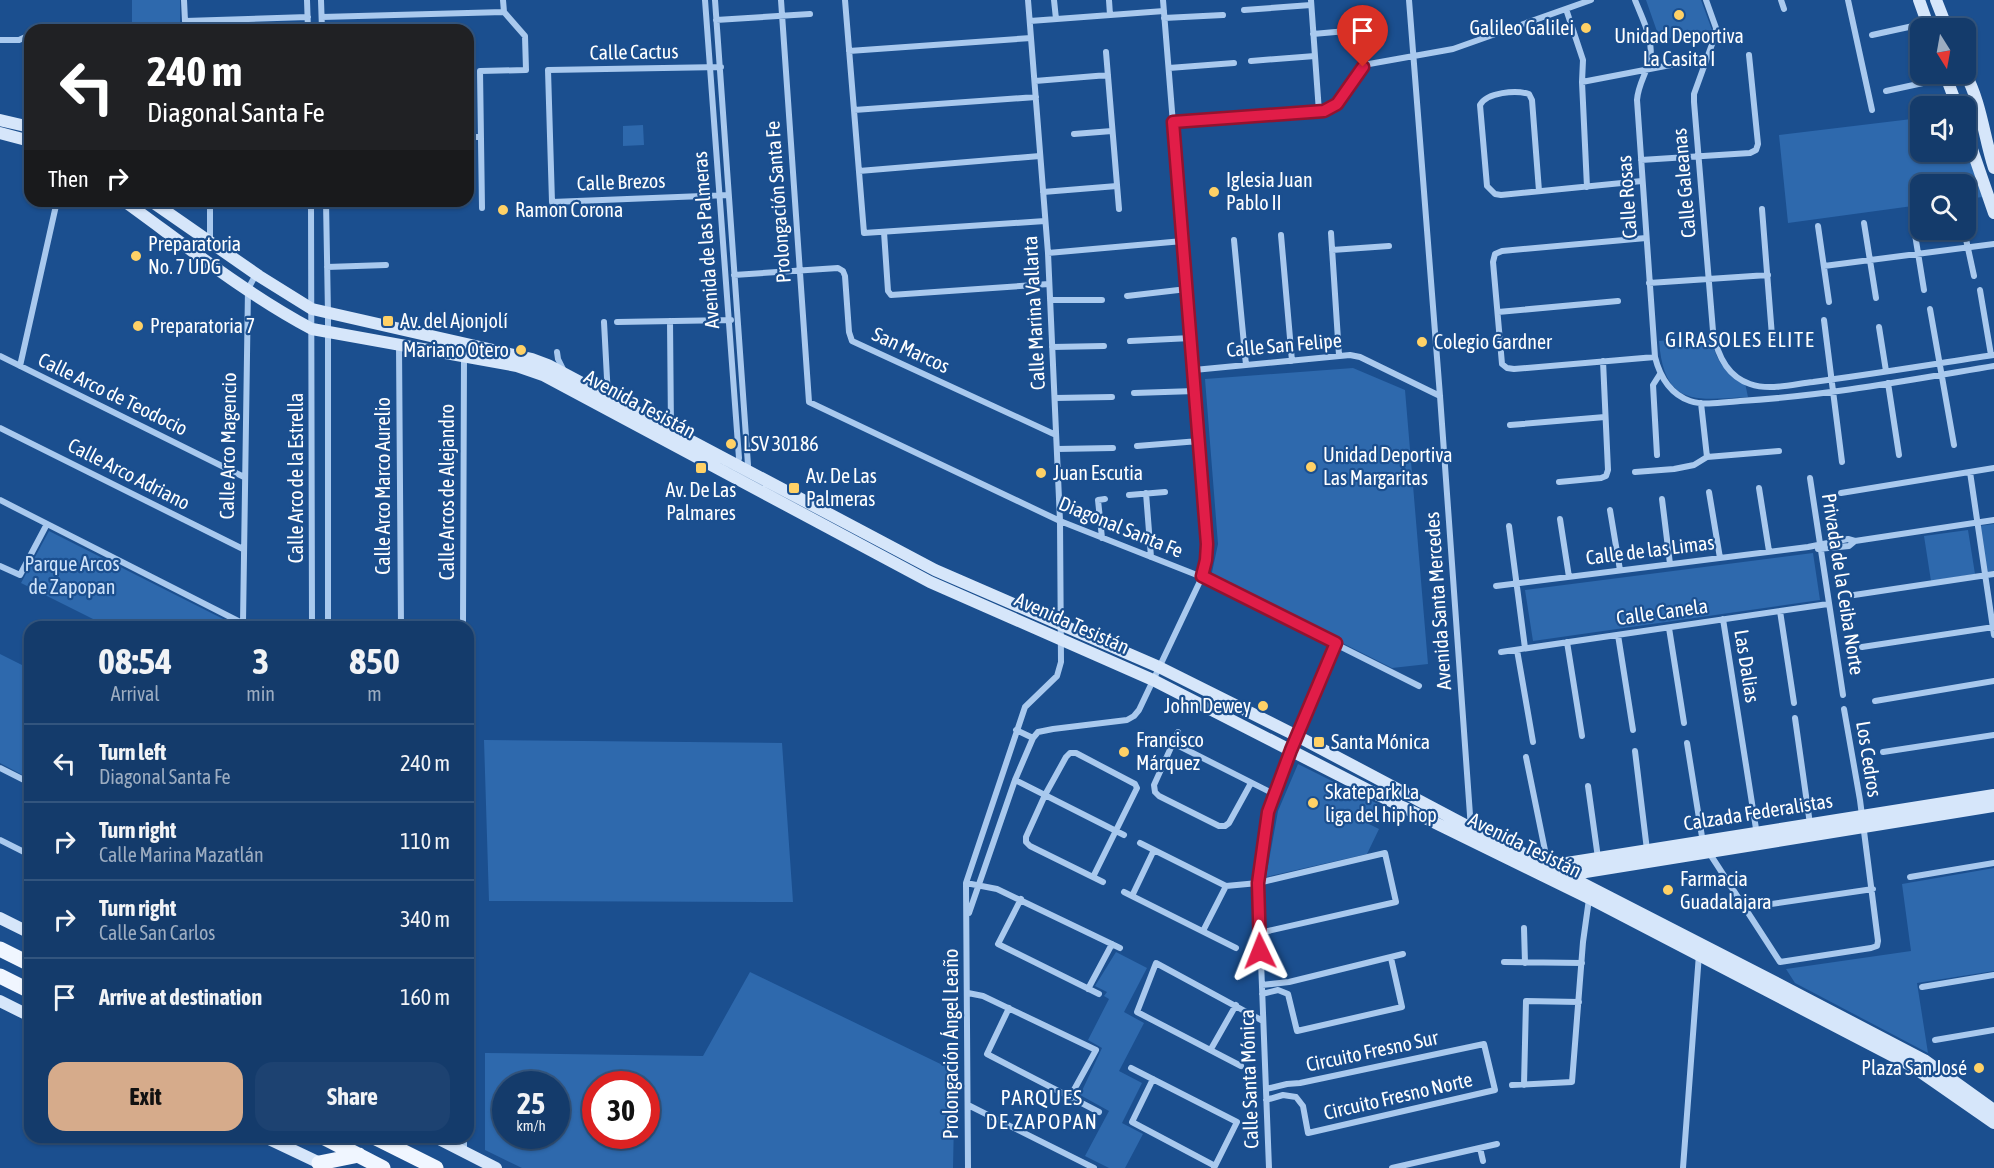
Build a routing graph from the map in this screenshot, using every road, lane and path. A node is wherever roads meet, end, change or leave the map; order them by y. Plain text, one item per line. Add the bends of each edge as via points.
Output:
1 (184, 0) edge
2 (308, 0) edge
3 (321, 0) edge
4 (503, 0) edge
5 (705, 0) edge
6 (715, 0) edge
7 (781, 0) edge
8 (845, 0) edge
9 (1028, 0) edge
10 (1054, 0) edge
11 (1109, 0) edge
12 (1163, 0) edge
13 (1409, 0) edge
14 (1591, 0) edge
15 (1635, 0) edge
16 (1706, 0) edge
17 (1781, 0) edge
18 (1848, 0) edge
19 (1919, 0) edge
20 (1936, 0) edge
21 (1311, 3) edge
22 (1566, 9) junction
23 (1784, 9) dead end
24 (1244, 10) dead end
25 (504, 12) junction
26 (810, 14) dead end
27 (1164, 14) junction
28 (782, 15) junction
29 (1110, 15) junction
30 (1223, 15) dead end
31 (308, 17) junction
32 (322, 17) junction
33 (1925, 18) edge
34 (1943, 18) edge
35 (1056, 19) junction
36 (716, 20) junction
37 (1030, 21) junction
38 (308, 24) edge
39 (322, 24) edge
40 (1369, 29) dead end
41 (1910, 29) edge
42 (1313, 34) junction
43 (1872, 35) dead end
44 (24, 38) edge
45 (1031, 38) junction
46 (0, 40) edge
47 (849, 51) junction
48 (1106, 51) dead end
49 (1749, 55) dead end
50 (1315, 56) junction
51 (1414, 57) junction
52 (1707, 58) junction
53 (1251, 61) dead end
54 (1234, 63) dead end
55 (711, 67) junction
56 (721, 67) junction
57 (1169, 68) junction
58 (1646, 69) junction
59 (1108, 75) junction
60 (1035, 81) junction
61 (1582, 82) junction
62 (1914, 84) edge
63 (1970, 84) edge
64 (1886, 91) dead end
65 (1036, 97) junction
66 (854, 110) junction
67 (1872, 110) dead end
68 (1319, 112) junction
69 (0, 120) edge
70 (1173, 122) junction
71 (24, 126) edge
72 (1112, 131) junction
73 (0, 133) edge
74 (1074, 134) dead end
75 (474, 137) edge
76 (481, 137) junction
77 (24, 139) edge
78 (1976, 155) edge
79 (1040, 156) junction
80 (1698, 157) junction
81 (1641, 160) junction
82 (1994, 168) edge
83 (859, 171) junction
84 (1642, 181) junction
85 (1117, 186) junction
86 (1989, 186) edge
87 (1587, 187) junction
88 (1539, 191) junction
89 (1043, 192) junction
90 (719, 195) junction
91 (728, 195) junction
92 (552, 202) joint
93 (56, 207) edge
94 (132, 207) edge
95 (160, 207) edge
96 (210, 207) edge
97 (311, 207) edge
98 (326, 207) edge
99 (482, 208) dead end
100 (1119, 209) dead end
101 (1762, 209) dead end
102 (1994, 213) edge
103 (1046, 221) junction
104 (1864, 223) dead end
105 (1818, 226) dead end
106 (884, 232) junction
107 (1331, 233) dead end
108 (1281, 234) dead end
109 (1646, 238) junction
110 (1234, 240) dead end
111 (1916, 240) edge
112 (1966, 240) edge
113 (210, 241) junction
114 (1183, 241) junction
115 (1994, 244) edge
116 (1389, 246) dead end
117 (1967, 247) junction
118 (1332, 250) junction
119 (1048, 253) junction
120 (1918, 254) junction
121 (1870, 260) junction
122 (386, 265) dead end
123 (1824, 266) junction
124 (327, 267) junction
125 (800, 270) junction
126 (734, 275) junction
127 (1767, 275) junction
128 (259, 276) junction
129 (1974, 276) dead end
130 (1708, 278) junction
131 (1649, 283) junction
132 (1049, 284) junction
133 (248, 289) junction
134 (1187, 290) junction
135 (1924, 290) dead end
136 (1980, 290) dead end
137 (1127, 296) dead end
138 (1876, 298) dead end
139 (1050, 300) junction
140 (1102, 300) dead end
141 (1618, 301) dead end
142 (1829, 302) dead end
143 (312, 309) junction
144 (1930, 309) dead end
145 (1498, 312) junction
146 (328, 314) junction
147 (729, 320) junction
148 (738, 320) junction
149 (1824, 320) dead end
150 (670, 321) junction
151 (604, 322) dead end
152 (617, 322) dead end
153 (1878, 327) dead end
154 (312, 329) junction
155 (328, 333) junction
156 (1772, 336) dead end
157 (1191, 338) junction
158 (1130, 341) dead end
159 (399, 345) junction
160 (1104, 345) dead end
161 (1052, 347) junction
162 (557, 352) dead end
163 (1339, 355) junction
164 (1992, 355) edge
165 (0, 356) edge
166 (464, 356) junction
167 (1655, 357) junction
168 (1292, 361) junction
169 (1603, 361) junction
170 (1940, 363) junction
171 (1246, 365) junction
172 (20, 366) junction
173 (1994, 366) edge
174 (1194, 370) junction
175 (1886, 371) junction
176 (1660, 374) junction
177 (1942, 374) junction
178 (566, 375) junction
179 (1832, 380) junction
180 (1888, 383) junction
181 (1833, 391) junction
182 (1195, 392) junction
183 (1134, 393) dead end
184 (1440, 396) junction
185 (1112, 397) dead end
186 (608, 398) junction
187 (1055, 398) junction
188 (809, 402) joint
189 (1701, 403) junction
190 (1605, 417) junction
191 (1510, 425) dead end
192 (0, 428) edge
193 (672, 431) junction
194 (1056, 435) junction
195 (1199, 441) junction
196 (1954, 445) dead end
197 (1137, 446) dead end
198 (1113, 448) dead end
199 (1057, 449) junction
200 (1779, 451) dead end
201 (1657, 454) dead end
202 (1899, 455) dead end
203 (1707, 457) junction
204 (1842, 462) dead end
205 (1994, 468) edge
206 (1635, 472) dead end
207 (1970, 472) junction
208 (740, 474) junction
209 (244, 477) junction
210 (1810, 478) dead end
211 (1559, 482) dead end
212 (1759, 488) dead end
213 (1165, 492) dead end
214 (1710, 492) dead end
215 (1146, 493) junction
216 (1841, 493) dead end
217 (1129, 495) dead end
218 (1105, 499) dead end
219 (1662, 499) dead end
220 (0, 500) edge
221 (1610, 510) dead end
222 (1560, 519) dead end
223 (1994, 520) edge
224 (1060, 521) junction
225 (1977, 523) junction
226 (47, 524) junction
227 (1509, 526) dead end
228 (1102, 538) junction
229 (1820, 547) junction
230 (243, 549) junction
231 (1769, 551) junction
232 (1151, 557) junction
233 (1720, 558) junction
234 (1670, 564) junction
235 (0, 566) edge
236 (1620, 570) junction
237 (1994, 574) edge
238 (1985, 575) junction
239 (1202, 576) junction
240 (1569, 577) junction
241 (1517, 584) junction
242 (1496, 586) dead end
243 (1854, 595) dead end
244 (1828, 604) junction
245 (1780, 611) junction
246 (1723, 620) junction
247 (239, 621) edge
248 (243, 621) edge
249 (312, 621) edge
250 (328, 621) edge
251 (401, 621) edge
252 (463, 621) edge
253 (1060, 624) junction
254 (1669, 628) junction
255 (1993, 628) edge
256 (1618, 635) junction
257 (1994, 635) edge
258 (1061, 639) junction
259 (1567, 642) junction
260 (1336, 643) junction
261 (1862, 647) dead end
262 (1525, 648) junction
263 (1517, 650) junction
264 (1502, 652) dead end
265 (1159, 667) junction
266 (1153, 680) junction
267 (1994, 681) edge
268 (1419, 686) dead end
269 (1843, 694) dead end
270 (1875, 701) dead end
271 (1794, 703) dead end
272 (1844, 709) dead end
273 (1795, 718) dead end
274 (1684, 723) dead end
275 (1016, 730) junction
276 (1633, 730) dead end
277 (1178, 732) dead end
278 (1994, 735) edge
279 (1297, 736) junction
280 (1582, 736) dead end
281 (1033, 738) junction
282 (1533, 742) dead end
283 (1173, 743) junction
284 (1686, 743) dead end
285 (1291, 750) junction
286 (1635, 751) dead end
287 (1882, 752) dead end
288 (1526, 757) dead end
289 (0, 768) edge
290 (24, 780) edge
291 (1015, 780) junction
292 (1251, 783) junction
293 (1588, 786) dead end
294 (1274, 794) junction
295 (1045, 795) junction
296 (1994, 795) edge
297 (1994, 806) edge
298 (1863, 821) junction
299 (1810, 824) junction
300 (1117, 831) junction
301 (1124, 835) dead end
302 (1471, 835) junction
303 (1757, 838) junction
304 (0, 840) edge
305 (1701, 841) junction
306 (1140, 843) dead end
307 (1647, 849) junction
308 (1154, 850) junction
309 (24, 852) edge
310 (1709, 852) junction
311 (1598, 858) junction
312 (1994, 863) edge
313 (1528, 869) joint
314 (1548, 872) junction
315 (1567, 875) junction
316 (1094, 877) junction
317 (1910, 877) dead end
318 (1102, 882) dead end
319 (966, 883) junction
320 (1258, 883) junction
321 (978, 885) junction
322 (1226, 886) junction
323 (1873, 890) junction
324 (1124, 892) dead end
325 (1132, 896) junction
326 (1589, 898) junction
327 (1021, 899) junction
328 (1744, 908) junction
329 (0, 918) edge
330 (967, 920) junction
331 (1524, 928) dead end
332 (24, 930) edge
333 (1203, 931) junction
334 (1259, 933) junction
335 (1112, 944) junction
336 (1120, 948) dead end
337 (1236, 948) dead end
338 (0, 949) edge
339 (1700, 950) junction
340 (1403, 954) dead end
341 (1391, 958) junction
342 (24, 961) edge
343 (1504, 962) dead end
344 (1525, 963) junction
345 (1582, 963) junction
346 (1994, 975) edge
347 (0, 976) edge
348 (1262, 985) junction
349 (1922, 987) dead end
350 (24, 988) edge
351 (1089, 989) junction
352 (968, 993) junction
353 (1099, 994) dead end
354 (1262, 994) junction
355 (0, 1001) edge
356 (1579, 1002) junction
357 (1236, 1005) junction
358 (1009, 1008) junction
359 (24, 1013) edge
360 (1263, 1020) junction
361 (1835, 1020) junction
362 (1994, 1030) edge
363 (1935, 1040) dead end
364 (1211, 1049) junction
365 (1241, 1066) dead end
366 (1131, 1068) dead end
367 (1153, 1079) junction
368 (1524, 1085) junction
369 (1512, 1086) dead end
370 (1266, 1089) junction
371 (1495, 1090) joint
372 (1070, 1097) junction
373 (1266, 1100) junction
374 (968, 1105) junction
375 (1994, 1110) edge
376 (1100, 1112) dead end
377 (1994, 1123) edge
378 (278, 1143) edge
379 (335, 1143) edge
380 (386, 1143) edge
381 (447, 1143) edge
382 (464, 1143) edge
383 (1497, 1144) dead end
384 (1480, 1148) junction
385 (464, 1152) junction
386 (359, 1155) junction
387 (1483, 1161) dead end
388 (324, 1165) edge
389 (1214, 1167) edge
390 (384, 1168) edge
391 (436, 1168) edge
392 (496, 1168) edge
393 (968, 1168) edge
394 (1094, 1168) edge
395 (1269, 1168) edge
396 (1392, 1168) edge
397 (1683, 1168) edge

1 - 31 street via 184,21
2 - 31 street
3 - 32 street
4 - 25 street
5 - 55 street, Avenida de las Palmeras
6 - 36 street, Avenida de las Palmeras
7 - 28 street, Prolongación Santa Fe
8 - 47 street
9 - 37 street, Calle Marina Vallarta
10 - 35 street
11 - 29 street
12 - 27 street
13 - 51 street, Avenida Santa Mercedes
14 - 22 street
15 - 58 street, Calle Rosas via 1651,46
16 - 52 street, Calle Galeanas via 1716,28
17 - 23 street
18 - 67 street
19 - 33 street
20 - 34 street
21 - 24 street
21 - 42 street
22 - 51 street via 1453,49
22 - 61 street via 1583,60
25 - 32 street
25 - 76 street via 525,36 526,70 480,71
26 - 28 street
27 - 29 street
27 - 30 street
27 - 57 street
28 - 36 street
28 - 125 street, Prolongación Santa Fe
29 - 35 street
31 - 38 street
32 - 39 street
35 - 37 street
36 - 56 street, Avenida de las Palmeras
37 - 45 street, Calle Marina Vallarta
40 - 42 street
41 - 43 street
42 - 50 street
44 - 46 street
45 - 47 street
45 - 60 street, Calle Marina Vallarta
47 - 66 street
48 - 59 street
49 - 80 street via 1758,144 1750,153
50 - 53 street
50 - 68 street
51 - 68 street via 1363,67 1337,104
51 - 184 street, Avenida Santa Mercedes
52 - 58 street
52 - 80 street, Calle Galeanas via 1694,94
54 - 57 street
55 - 56 street, Calle Cactus
55 - 90 street, Avenida de las Palmeras
55 - 92 street, Calle Cactus via 548,70
56 - 91 street, Avenida de las Palmeras
57 - 70 street
58 - 61 street
58 - 81 street, Calle Rosas via 1637,100
59 - 60 street
59 - 72 street
60 - 65 street, Calle Marina Vallarta
61 - 87 street
62 - 64 street
63 - 82 street
65 - 66 street
65 - 79 street, Calle Marina Vallarta
66 - 83 street
68 - 70 street
69 - 71 street
70 - 114 street
72 - 74 street
72 - 85 street
73 - 77 street
75 - 76 street
76 - 99 street
78 - 86 street
79 - 83 street
79 - 89 street, Calle Marina Vallarta
80 - 81 street
80 - 130 street, Calle Galeanas
81 - 84 street, Calle Rosas
83 - 106 street via 864,233
84 - 87 street
84 - 109 street, Calle Rosas
85 - 89 street
85 - 100 street
86 - 102 street
87 - 88 street
88 - 88 street via 1529,94 1490,95 1480,105 1488,186 1495,194
89 - 103 street, Calle Marina Vallarta
90 - 91 street, Calle Brezos
90 - 92 street, Calle Brezos
90 - 147 street, Avenida de las Palmeras
91 - 126 street, Avenida de las Palmeras
93 - 172 street
94 - 133 street, Avenida Tesistán
95 - 113 street, Avenida Tesistán
96 - 113 street
97 - 143 street, Calle Arco de la Estrella
98 - 124 street, Calle Arco de la Estrella
101 - 127 street
103 - 106 street
103 - 119 street, Calle Marina Vallarta
104 - 121 street
105 - 123 street
106 - 132 street via 891,295
107 - 118 street
108 - 168 street
109 - 131 street, Calle Rosas
109 - 145 street via 1495,254
110 - 171 street
111 - 120 street
112 - 117 street
113 - 128 street, Avenida Tesistán
114 - 119 street
114 - 134 street
115 - 117 street
116 - 118 street
117 - 120 street
117 - 129 street
118 - 163 street
119 - 132 street, Calle Marina Vallarta
120 - 121 street
120 - 135 street
121 - 123 street
121 - 138 street
122 - 124 street
123 - 142 street
124 - 146 street, Calle Arco de la Estrella
125 - 126 street, San Marcos
125 - 188 street, Prolongación Santa Fe
125 - 194 street, San Marcos via 843,271 852,341
126 - 148 street, Avenida de las Palmeras
127 - 130 street
127 - 156 street
128 - 133 street
128 - 143 street, Avenida Tesistán
130 - 131 street
130 - 179 street, Calle Galeanas via 1718,354 1742,380 1764,387
131 - 167 street, Calle Rosas
132 - 139 street, Calle Marina Vallarta
133 - 154 street, Avenida Tesistán
133 - 209 street, Calle Arco Magencio
134 - 137 street
134 - 157 street
136 - 164 street
139 - 140 street
139 - 161 street, Calle Marina Vallarta
141 - 145 street
143 - 146 street, Avenida Tesistán
143 - 154 street, Calle Arco de la Estrella
144 - 170 street
145 - 169 street via 1502,364 1507,368
146 - 155 street, Calle Arco de la Estrella
146 - 178 street, Avenida Tesistán via 532,358
147 - 148 street
147 - 150 street
147 - 208 street, Avenida de las Palmeras
148 - 208 street, Avenida de las Palmeras
149 - 179 street
150 - 152 street
150 - 193 street
151 - 186 street
153 - 175 street
154 - 155 street, Avenida Tesistán
154 - 249 street, Calle Arco de la Estrella
155 - 159 street, Avenida Tesistán
155 - 250 street, Calle Arco de la Estrella
157 - 158 street
157 - 174 street
159 - 166 street, Avenida Tesistán
159 - 251 street, Calle Arco Marco Aurelio
160 - 161 street
161 - 187 street, Calle Marina Vallarta
162 - 178 street
163 - 168 street, Calle San Felipe
163 - 184 street, Calle San Felipe via 1360,357
164 - 170 street
165 - 172 street, Calle Arco de Teodocio
166 - 208 street, Avenida Tesistán via 543,375
166 - 252 street, Calle Arcos de Alejandro
167 - 169 street
167 - 176 street, Calle Rosas
168 - 171 street, Calle San Felipe
169 - 190 street
170 - 175 street
170 - 177 street
171 - 174 street, Calle San Felipe
172 - 209 street, Calle Arco de Teodocio
173 - 177 street
174 - 182 street
175 - 179 street
176 - 189 street, Calle Rosas via 1674,392
176 - 201 street via 1653,385
177 - 180 street
177 - 196 street
178 - 186 street, Avenida Tesistán
179 - 181 street
180 - 181 street
180 - 202 street
181 - 189 street
181 - 204 street
182 - 183 street
182 - 195 street
184 - 302 street, Avenida Santa Mercedes
185 - 187 street
186 - 193 street, Avenida Tesistán
187 - 194 street, Calle Marina Vallarta
188 - 224 street, Diagonal Santa Fe
189 - 203 street
190 - 191 street
190 - 211 street via 1606,476
192 - 230 street, Calle Arco Adriano
193 - 208 street, Avenida Tesistán
194 - 199 street, Calle Marina Vallarta
195 - 197 street
195 - 239 street via 1207,544
198 - 199 street
199 - 224 street, Calle Marina Vallarta
200 - 203 street
203 - 206 street via 1684,467
205 - 207 street
207 - 216 street
207 - 225 street
208 - 253 street, Avenida Tesistán via 935,570
208 - 258 street, Avenida Tesistán via 930,582
209 - 230 street, Calle Arco Magencio
210 - 229 street, Privada de la Ceiba Norte
212 - 231 street
213 - 215 street
214 - 233 street
215 - 217 street
215 - 232 street
218 - 228 street via 1098,500
219 - 234 street
220 - 226 street
221 - 236 street
222 - 240 street
223 - 225 street, Calle de las Limas
224 - 228 street, Diagonal Santa Fe
224 - 253 street, Calle Marina Vallarta
225 - 229 street, Calle de las Limas via 1855,541 1849,546
225 - 238 street
226 - 235 street via 20,575
226 - 247 street
227 - 241 street
228 - 232 street, Diagonal Santa Fe
229 - 231 street, Calle de las Limas
229 - 244 street, Privada de la Ceiba Norte
230 - 248 street, Calle Arco Magencio
231 - 233 street, Calle de las Limas
232 - 239 street, Diagonal Santa Fe
233 - 234 street, Calle de las Limas
234 - 236 street, Calle de las Limas
236 - 240 street, Calle de las Limas
237 - 238 street
238 - 243 street
238 - 255 street
239 - 260 street, Diagonal Santa Fe
239 - 265 street
240 - 241 street, Calle de las Limas
241 - 242 street, Calle de las Limas
241 - 262 street
244 - 245 street, Calle Canela
244 - 269 street, Privada de la Ceiba Norte
245 - 246 street, Calle Canela
245 - 271 street
246 - 254 street, Calle Canela
246 - 303 street, Las Dalias
253 - 258 street, Calle Marina Vallarta
253 - 265 street, Avenida Tesistán
254 - 256 street, Calle Canela
254 - 274 street
255 - 257 street
255 - 261 street
256 - 259 street, Calle Canela
256 - 276 street
258 - 266 street, Avenida Tesistán
258 - 275 street, Prolongación Ángel Leaño via 1057,676 1025,707
259 - 262 street, Calle Canela
259 - 280 street
260 - 268 street, Diagonal Santa Fe
260 - 279 street, Calle Santa Mónica
262 - 263 street, Calle Canela
263 - 264 street, Calle Canela
263 - 282 street
265 - 266 street
265 - 279 street, Avenida Tesistán
266 - 281 street via 1139,710 1127,720 1053,729 1038,732
266 - 285 street, Avenida Tesistán
267 - 270 street
272 - 298 street, Los Cedros
273 - 299 street
275 - 281 street
275 - 319 street, Prolongación Ángel Leaño
277 - 283 street
278 - 287 street
279 - 285 street, Calle Santa Mónica
279 - 302 street, Avenida Tesistán
281 - 291 street, Prolongación Ángel Leaño
283 - 292 street
283 - 292 street via 1154,785 1159,796 1225,826
284 - 305 street
285 - 294 street, Calle Santa Mónica
285 - 302 street, Avenida Tesistán
286 - 307 street
288 - 314 street
289 - 290 street
291 - 295 street
291 - 321 street, Prolongación Ángel Leaño
292 - 294 street
293 - 311 street
294 - 320 street, Calle Santa Mónica
295 - 300 street
295 - 300 street via 1065,757 1076,753 1135,784 1136,793
295 - 316 street via 1026,842
296 - 298 street, Calzada Federalistas
297 - 298 street, Calzada Federalistas
298 - 299 street, Calzada Federalistas
298 - 303 street, Calzada Federalistas
298 - 323 street, Los Cedros
299 - 303 street, Calzada Federalistas
300 - 301 street
300 - 316 street
302 - 313 street, Avenida Tesistán
302 - 314 street, Avenida Tesistán
303 - 305 street, Calzada Federalistas
303 - 310 street, Calzada Federalistas
304 - 309 street
305 - 307 street, Calzada Federalistas
305 - 310 street
306 - 308 street
307 - 311 street, Calzada Federalistas
308 - 322 street
308 - 325 street
310 - 315 street, Calzada Federalistas
310 - 328 street
311 - 314 street, Calzada Federalistas
312 - 317 street
313 - 314 street, Calzada Federalistas
314 - 315 street, Avenida Tesistán
314 - 326 street, Avenida Tesistán
315 - 339 street, Avenida Tesistán
316 - 318 street
319 - 321 street
319 - 330 street, Prolongación Ángel Leaño
320 - 322 street
320 - 334 street, Calle Santa Mónica
320 - 334 street via 1385,853 1396,902
321 - 327 street via 997,888
321 - 330 street, Prolongación Ángel Leaño
322 - 333 street
323 - 328 street
323 - 328 street, Los Cedros via 1877,946 1783,963
324 - 325 street
325 - 333 street
326 - 339 street, Avenida Tesistán
326 - 345 street
327 - 335 street
327 - 351 street via 998,944
329 - 332 street
330 - 352 street, Prolongación Ángel Leaño
331 - 344 street
333 - 337 street
334 - 348 street, Calle Santa Mónica
335 - 336 street
335 - 351 street
338 - 342 main road
339 - 361 street, Avenida Tesistán
339 - 397 street
340 - 341 street
341 - 348 street
341 - 354 street via 1402,1007 1297,1031 1288,994 1278,990
343 - 344 street
344 - 345 street
345 - 356 street
346 - 349 street
347 - 350 main road
348 - 354 street, Calle Santa Mónica
351 - 353 street
352 - 358 street
352 - 374 street, Prolongación Ángel Leaño
354 - 360 street, Calle Santa Mónica
355 - 359 street
356 - 368 street via 1572,1082
356 - 368 street via 1526,1001
357 - 360 street
357 - 364 street
357 - 364 street via 1156,963 1137,1012
358 - 372 street via 987,1054
358 - 372 street via 1096,1050
360 - 370 street, Calle Santa Mónica
361 - 375 street, Avenida Tesistán via 1924,1060
361 - 377 street, Avenida Tesistán via 1912,1066
362 - 363 street
364 - 365 street
366 - 367 street
367 - 389 street via 1132,1122
367 - 389 street via 1237,1122
368 - 369 street
370 - 371 street, Circuito Fresno Sur via 1484,1044
370 - 373 street, Calle Santa Mónica
371 - 373 street, Circuito Fresno Norte via 1308,1133 1303,1106 1296,1097 1283,1095
372 - 376 street
373 - 395 street, Calle Santa Mónica
374 - 393 street, Prolongación Ángel Leaño
374 - 394 street
378 - 388 street
379 - 386 main road
380 - 391 main road
381 - 385 street
382 - 385 street
383 - 384 street
384 - 387 street
384 - 396 street
385 - 392 street
386 - 388 main road
386 - 390 main road

